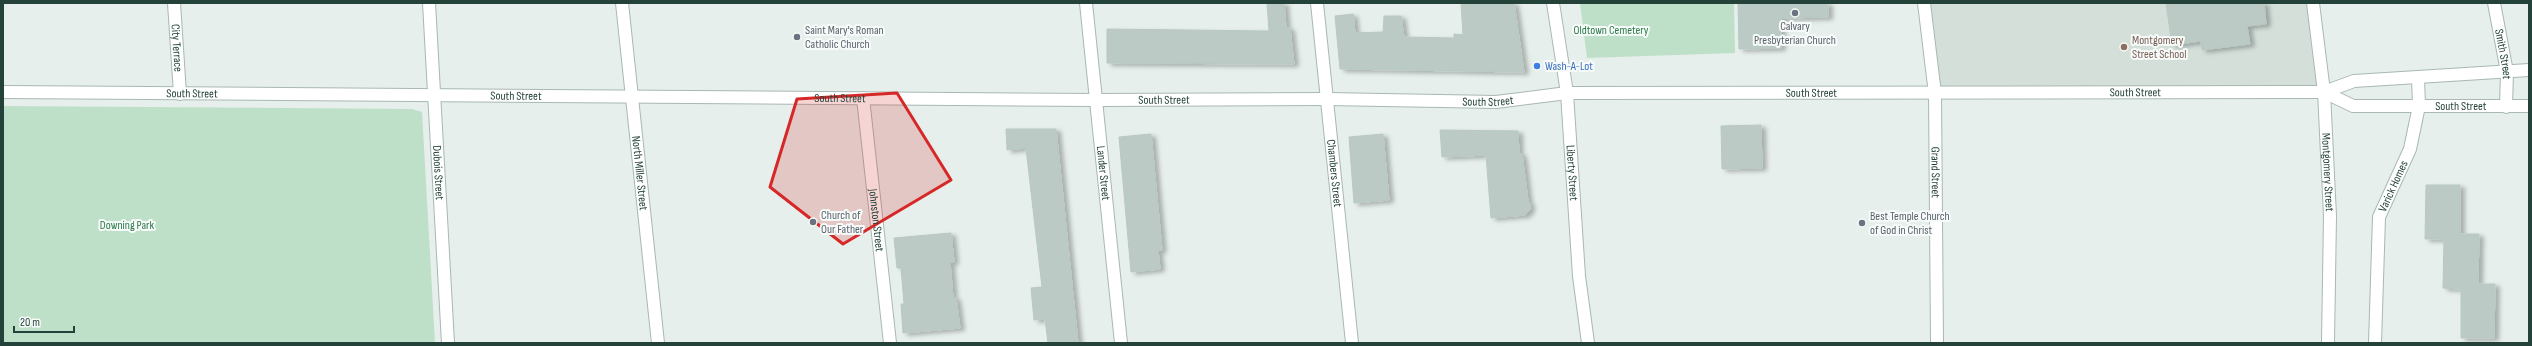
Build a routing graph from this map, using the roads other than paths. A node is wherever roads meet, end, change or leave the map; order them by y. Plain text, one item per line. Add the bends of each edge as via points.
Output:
1 (174, 3) edge
2 (428, 3) edge
3 (622, 3) edge
4 (1086, 3) edge
5 (1317, 3) edge
6 (1553, 3) edge
7 (1924, 3) edge
8 (2313, 3) edge
9 (2494, 3) edge
10 (2529, 70) edge
11 (2507, 72) junction
12 (2418, 78) junction
13 (3, 92) edge
14 (2324, 92) junction
15 (1567, 93) junction
16 (180, 94) junction
17 (1935, 94) junction
18 (435, 96) junction
19 (632, 97) junction
20 (864, 98) junction
21 (1327, 99) junction
22 (1096, 100) junction
23 (2419, 106) junction
24 (2529, 106) edge
25 (2506, 107) junction
26 (448, 343) edge
27 (658, 343) edge
28 (890, 343) edge
29 (1121, 343) edge
30 (1352, 343) edge
31 (1588, 343) edge
32 (1937, 343) edge
33 (2328, 343) edge
34 (2374, 343) edge

1 - 16 street, City Terrace
2 - 18 street, Dubois Street
3 - 19 street, North Miller Street
4 - 22 street, Lander Street
5 - 21 street, Chambers Street
6 - 15 street, Liberty Street
7 - 17 street, Grand Street
8 - 14 street, Montgomery Street
9 - 11 street, Smith Street
10 - 11 street, South Street
11 - 12 street, South Street
11 - 25 street, Smith Street
12 - 14 street, South Street via 2354,81
12 - 23 street, Varick Homes
13 - 16 street, South Street
14 - 17 street, South Street
14 - 23 street, South Street via 2353,106
14 - 33 street, Montgomery Street via 2330,216
15 - 17 street, South Street
15 - 21 street, South Street via 1496,102
15 - 31 street, Liberty Street via 1579,276
16 - 18 street, South Street
17 - 32 street, Grand Street
18 - 19 street, South Street
18 - 26 street, Dubois Street
19 - 20 street, South Street
19 - 27 street, North Miller Street
20 - 22 street, South Street
20 - 28 street, Johnston Street
21 - 22 street, South Street
21 - 30 street, Chambers Street
22 - 29 street, Lander Street
23 - 25 street, South Street
23 - 34 street, Varick Homes via 2410,149 2379,217
24 - 25 street, South Street

